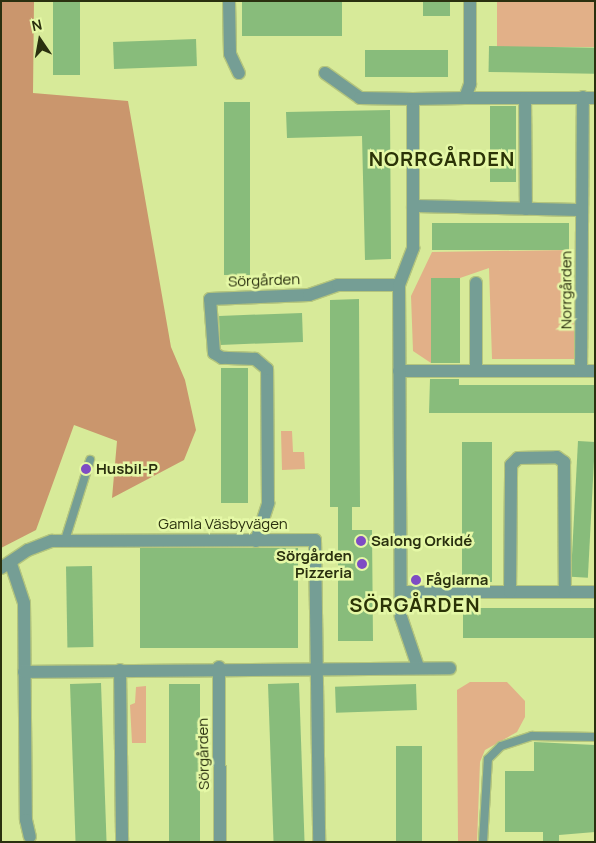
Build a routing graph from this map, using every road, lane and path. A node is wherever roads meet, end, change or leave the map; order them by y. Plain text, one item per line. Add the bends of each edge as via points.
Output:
1 (229, 1) edge
2 (470, 1) edge
3 (238, 73) dead end
4 (326, 74) dead end
5 (589, 97) edge
6 (465, 98) junction
7 (525, 98) junction
8 (413, 99) junction
9 (413, 206) junction
10 (526, 208) junction
11 (582, 210) junction
12 (476, 283) dead end
13 (399, 285) junction
14 (400, 371) junction
15 (476, 371) junction
16 (581, 371) junction
17 (595, 371) edge
18 (90, 460) dead end
19 (65, 540) junction
20 (256, 541) junction
21 (6, 566) edge
22 (401, 592) junction
23 (510, 592) junction
24 (565, 592) junction
25 (595, 592) edge
26 (219, 667) junction
27 (317, 667) junction
28 (418, 667) junction
29 (450, 668) dead end
30 (120, 670) junction
31 (24, 672) junction
32 (595, 736) edge
33 (30, 837) dead end
34 (485, 841) edge
35 (122, 842) edge
36 (220, 842) edge
37 (319, 842) edge

1 - 3 street via 230,54
2 - 6 street via 470,84
4 - 8 street, Norrgården via 360,98
5 - 7 street, Norrgården
5 - 11 street, Norrgården
6 - 7 street, Norrgården
6 - 8 street, Norrgården
7 - 10 street
8 - 9 street
9 - 10 street
9 - 13 street via 413,248
10 - 11 street
11 - 16 street, Norrgården
12 - 15 street
13 - 14 street
13 - 20 street, Sörgården via 338,285 309,295 210,299 214,352 222,358 255,359 267,369 268,503
14 - 15 street
14 - 22 street
15 - 16 street
16 - 17 street
18 - 19 lane
19 - 20 street, Gamla Väsbyvägen
19 - 21 street, Gamla Väsbyvägen via 28,550
20 - 27 street, Gamla Väsbyvägen via 315,540
21 - 31 street, Gamla Väsbyvägen via 24,603
22 - 23 street
22 - 28 street via 401,617
23 - 24 street
23 - 24 street via 511,465 518,458 557,457 564,462
24 - 25 street
26 - 27 street
26 - 30 street
26 - 36 street, Sörgården
27 - 28 street
27 - 37 street
28 - 29 street
30 - 31 street
30 - 35 street
31 - 33 street, Gamla Väsbyvägen
32 - 34 lane via 532,736 501,746 488,759

